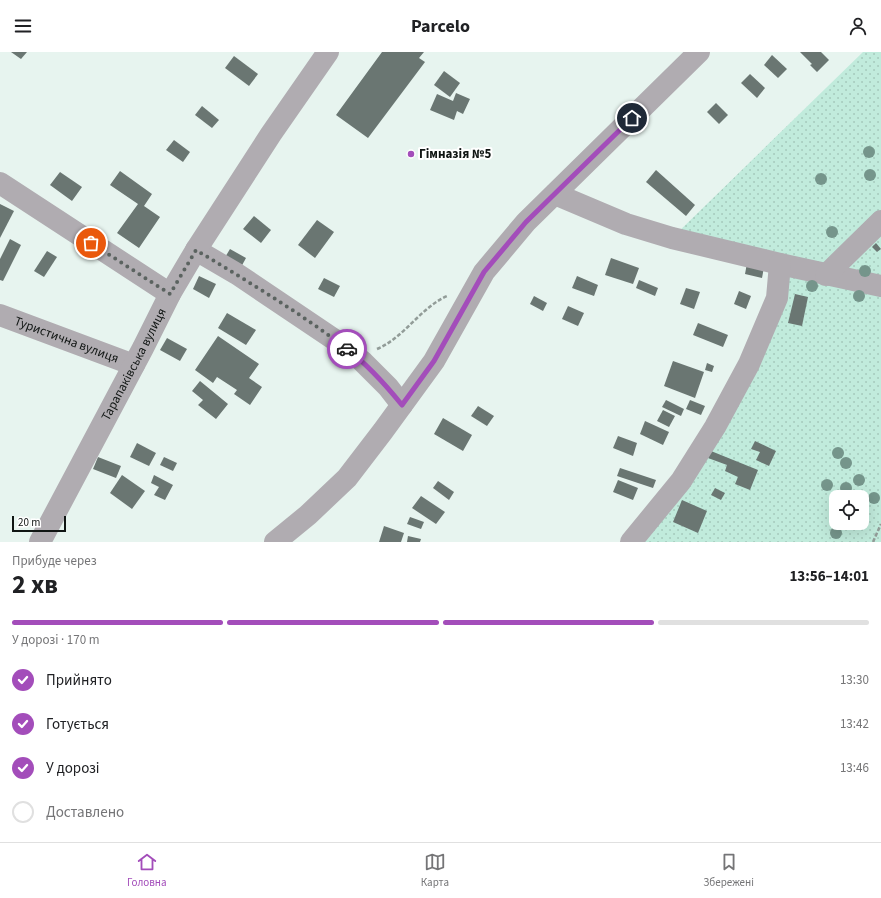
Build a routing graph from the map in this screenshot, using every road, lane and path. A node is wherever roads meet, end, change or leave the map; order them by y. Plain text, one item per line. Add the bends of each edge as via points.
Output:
1 (328, 52) edge
2 (699, 52) edge
3 (0, 183) edge
4 (555, 194) junction
5 (881, 221) edge
6 (196, 250) junction
7 (780, 264) junction
8 (826, 275) junction
9 (881, 286) edge
10 (473, 290) junction
11 (170, 294) junction
12 (0, 315) edge
13 (354, 354) junction
14 (134, 366) junction
15 (402, 405) junction
16 (881, 524) edge
17 (40, 542) edge
18 (275, 542) edge
19 (631, 542) edge
20 (873, 542) edge

1 - 6 street, Тарапаківська вулиця
2 - 4 street
3 - 11 street
4 - 7 street via 626,224
4 - 10 street via 526,222 484,272
5 - 8 street
6 - 11 street, Тарапаківська вулиця
6 - 13 street via 298,314
7 - 8 street
7 - 19 street via 777,298 749,364 715,427 681,481
8 - 9 street
10 - 13 path via 454,292 436,301 392,341 369,353
10 - 15 street via 434,361
11 - 14 street, Тарапаківська вулиця
12 - 14 street, Туристична вулиця
13 - 15 street via 388,387
14 - 17 street, Тарапаківська вулиця
15 - 18 street via 347,478
16 - 20 path

